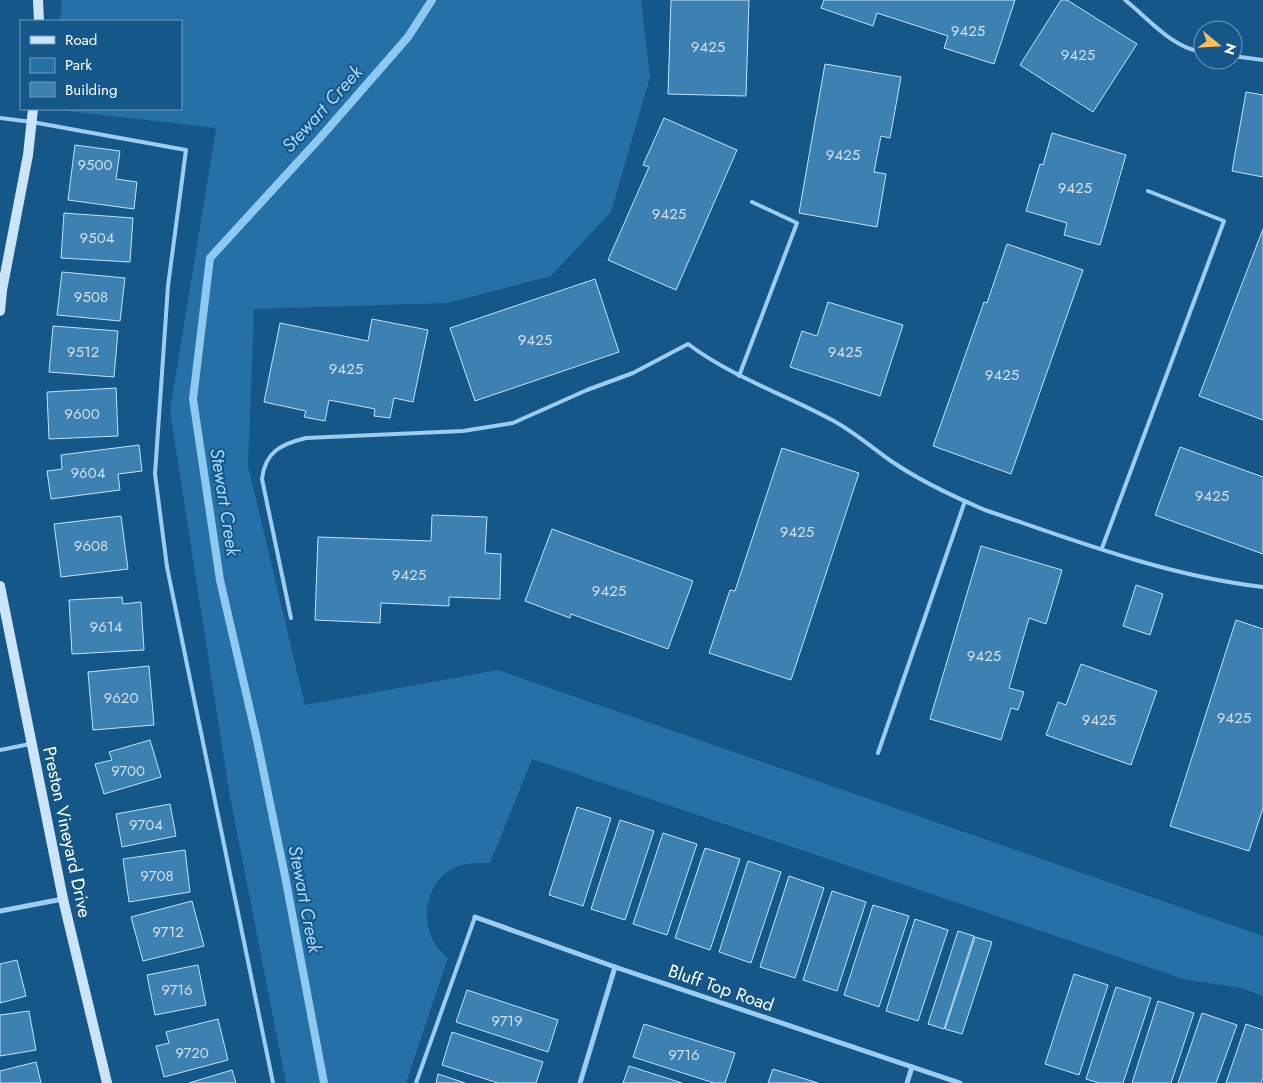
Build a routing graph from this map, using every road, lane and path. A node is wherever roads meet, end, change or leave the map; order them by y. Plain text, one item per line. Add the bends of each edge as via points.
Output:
1 (38, 0) edge
2 (1124, 0) edge
3 (39, 20) edge
4 (1193, 50) edge
5 (1243, 57) edge
6 (1263, 60) edge
7 (33, 110) edge
8 (0, 118) edge
9 (32, 122) junction
10 (1148, 191) dead end
11 (752, 202) dead end
12 (1, 290) edge
13 (0, 310) edge
14 (739, 376) junction
15 (965, 502) junction
16 (1102, 548) junction
17 (0, 586) edge
18 (1263, 587) edge
19 (0, 595) edge
20 (291, 618) dead end
21 (32, 744) junction
22 (0, 750) edge
23 (878, 753) dead end
24 (63, 899) junction
25 (0, 911) edge
26 (475, 917) joint
27 (615, 967) junction
28 (912, 1067) junction
29 (107, 1083) edge
30 (273, 1083) edge
31 (416, 1083) edge
32 (580, 1083) edge
33 (906, 1083) edge
34 (960, 1083) edge

1 - 3 street
2 - 4 lane via 1172,41
5 - 6 lane
7 - 9 street
8 - 9 lane
9 - 12 street
9 - 30 lane via 186,150 168,286 155,474 167,567
10 - 16 lane via 1224,221
11 - 14 lane via 797,223
12 - 13 street
14 - 15 lane via 833,420 907,471
14 - 20 lane via 708,360 688,344 633,373 513,423 463,432 306,438 278,448 267,462 262,479
15 - 16 lane
15 - 23 lane
16 - 18 lane via 1157,567 1228,583
17 - 19 street, Preston Vineyard Drive
19 - 21 street, Preston Vineyard Drive
21 - 22 lane
21 - 24 street, Preston Vineyard Drive
24 - 25 street
24 - 29 street, Preston Vineyard Drive
26 - 27 street, Bluff Top Road
26 - 31 lane
27 - 28 street, Bluff Top Road
27 - 32 street
28 - 33 street
28 - 34 street, Bluff Top Road

